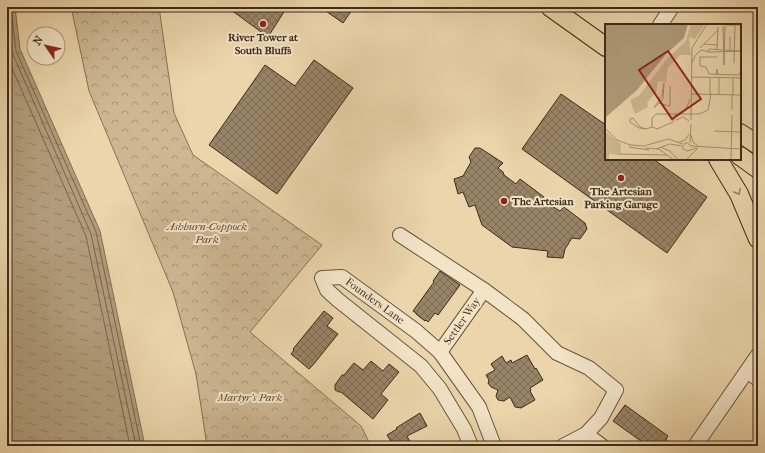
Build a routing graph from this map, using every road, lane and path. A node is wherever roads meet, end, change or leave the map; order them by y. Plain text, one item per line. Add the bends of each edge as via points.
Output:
1 (550, 7) edge
2 (672, 7) edge
3 (661, 24) edge
4 (605, 46) edge
5 (741, 134) edge
6 (758, 145) edge
7 (741, 157) edge
8 (719, 160) edge
9 (758, 169) edge
10 (400, 235) dead end
11 (758, 239) edge
12 (484, 290) junction
13 (440, 352) junction
14 (758, 355) edge
15 (747, 371) junction
16 (758, 379) edge
17 (586, 434) junction
18 (471, 446) edge
19 (494, 446) edge
20 (563, 446) edge
21 (602, 446) edge
22 (695, 446) edge

1 - 4 main road
2 - 3 street
5 - 6 main road
7 - 9 main road
8 -> 11 main road via 740,194
10 - 12 street
12 - 13 street, Settler Way
12 - 17 street via 523,319 557,353 589,368 616,390 601,418
13 - 18 street, Founders Lane via 416,331 342,278 322,278 328,290 338,300 421,366 440,389
13 - 19 street, Founders Lane via 479,407
14 - 15 street
15 - 16 street
15 - 22 street
17 - 20 street
17 - 21 street

